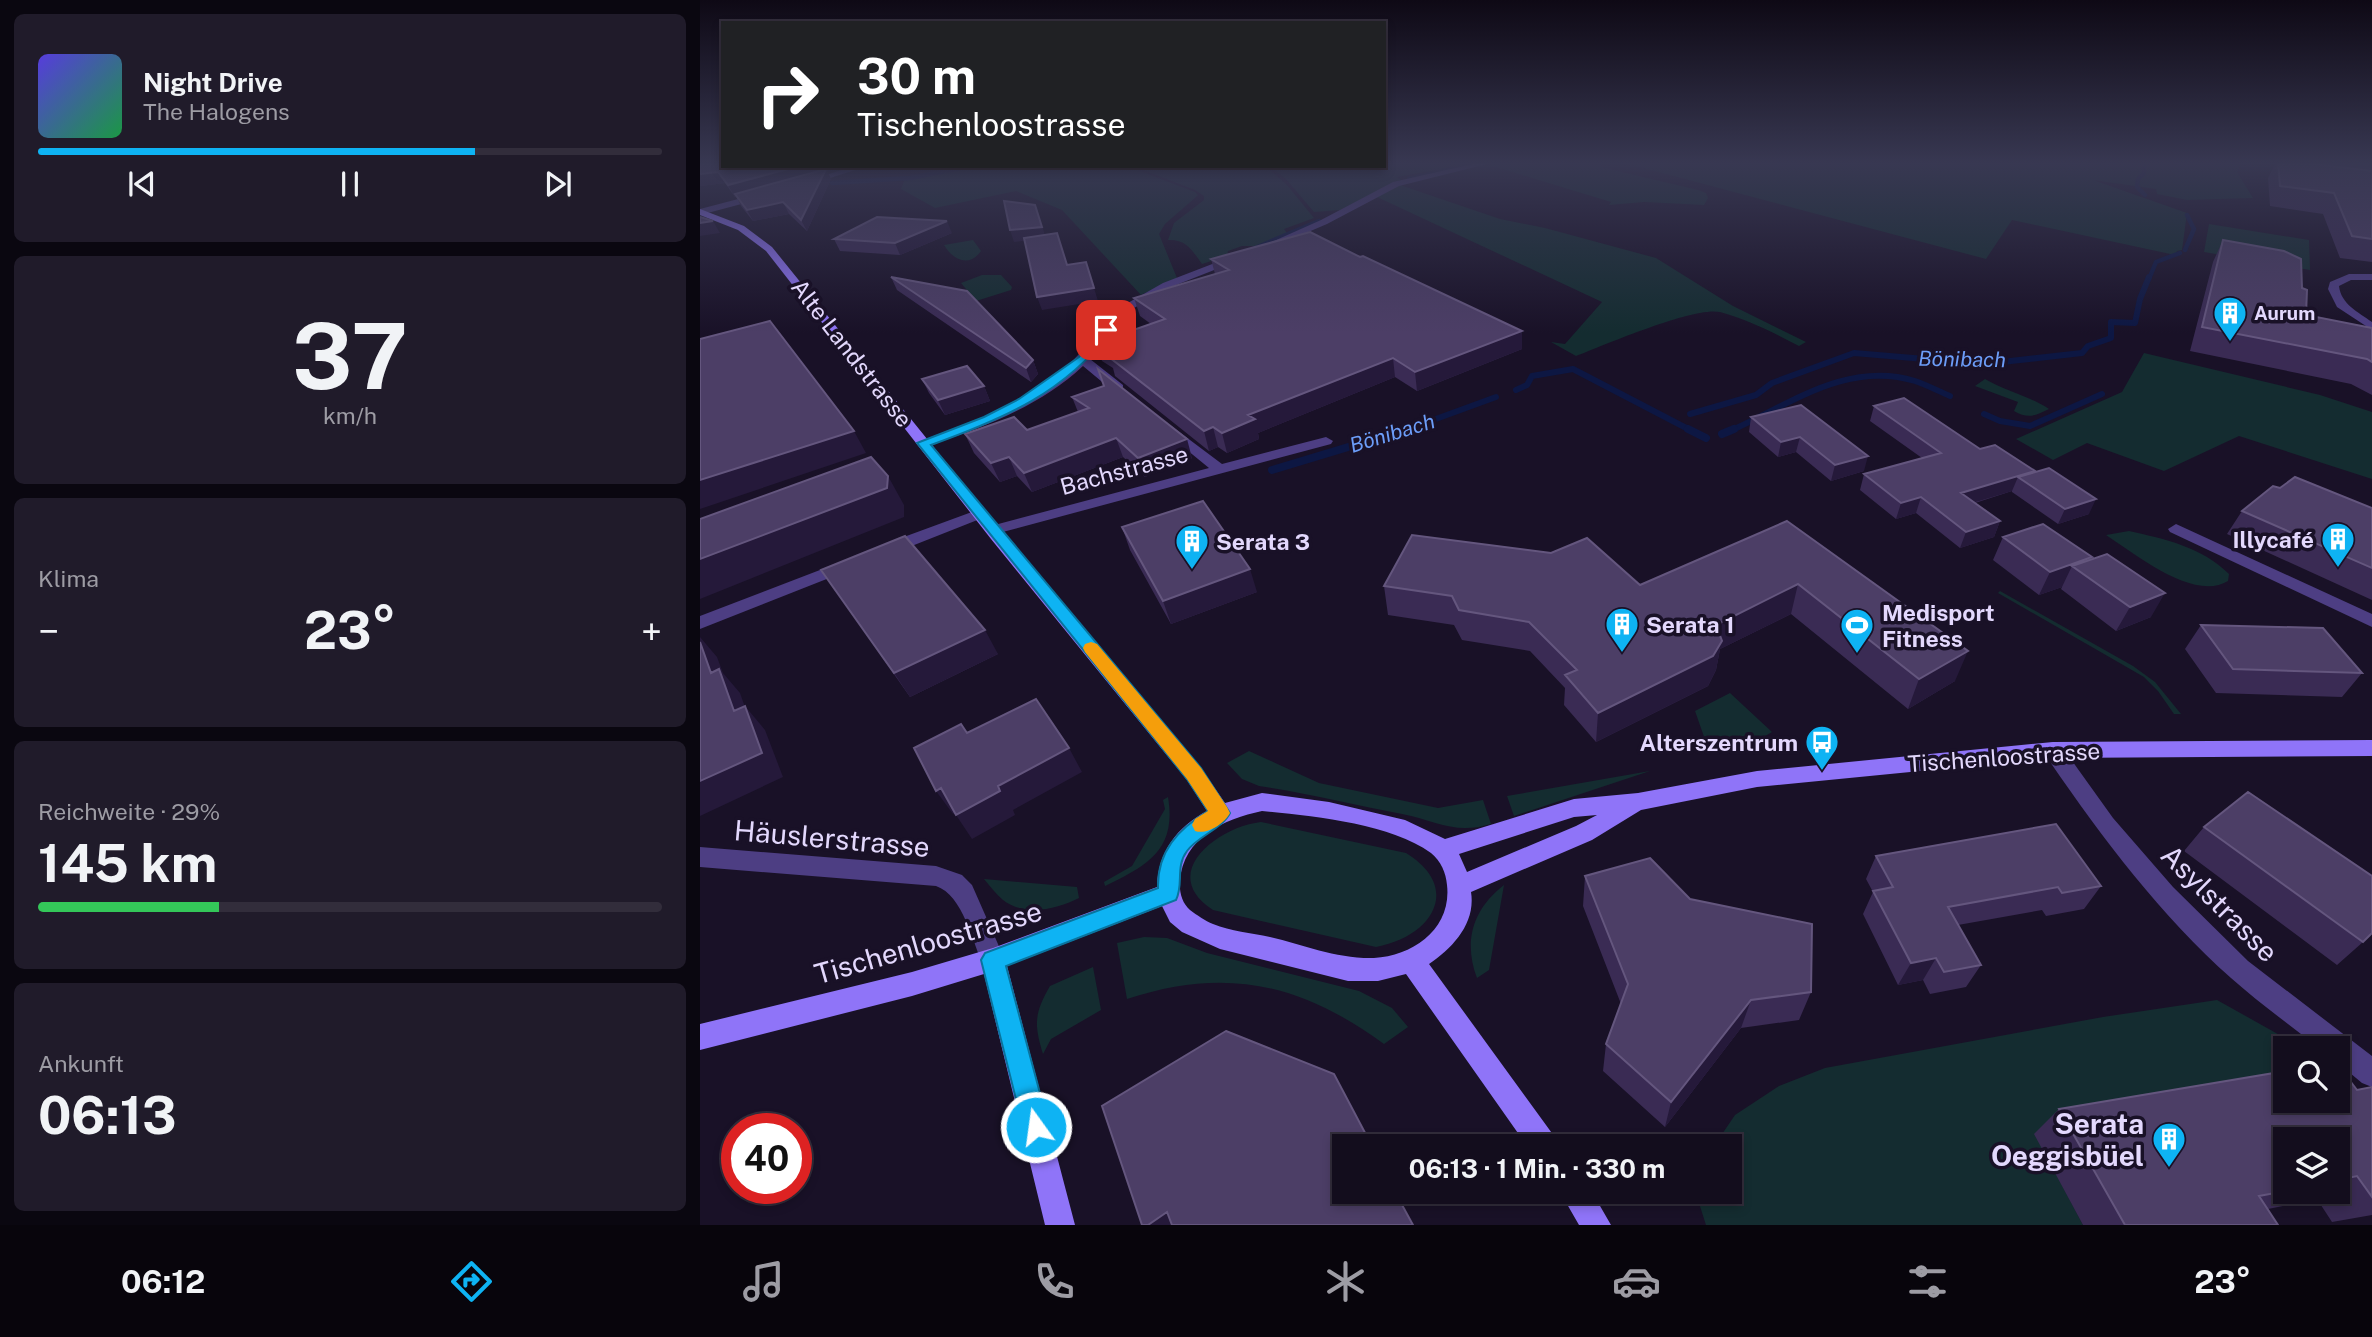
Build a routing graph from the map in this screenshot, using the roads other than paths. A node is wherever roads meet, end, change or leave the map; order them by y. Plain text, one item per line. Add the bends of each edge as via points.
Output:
1 (718, 219) edge
2 (1329, 219) edge
3 (1256, 250) edge
4 (1244, 255) edge
5 (2372, 277) edge
6 (2372, 327) edge
7 (1083, 360) junction
8 (1133, 400) edge
9 (1154, 416) edge
10 (1326, 441) dead end
11 (923, 443) junction
12 (1219, 468) junction
13 (980, 514) junction
14 (2176, 529) dead end
15 (993, 530) junction
16 (2372, 621) edge
17 (700, 622) edge
18 (2372, 748) edge
19 (2053, 750) junction
20 (1638, 802) junction
21 (1220, 813) junction
22 (1443, 849) junction
23 (700, 857) edge
24 (1460, 886) junction
25 (1169, 893) junction
26 (993, 960) junction
27 (1413, 962) junction
28 (700, 1037) edge
29 (2372, 1073) edge
30 (1535, 1134) edge
31 (1583, 1204) edge
32 (1060, 1225) edge
33 (1596, 1225) edge

1 - 11 main road, Alte Landstrasse via 741,228 769,249
2 - 3 street
4 - 7 street via 1168,285 1132,305 1116,316
5 - 6 street via 2349,277 2333,289 2342,305
7 - 8 street
7 - 11 street via 989,420
9 - 12 street, Bachstrasse
10 - 12 street
11 - 13 main road, Alte Landstrasse
12 - 15 street, Bachstrasse
13 - 15 main road, Alte Landstrasse
13 - 17 street
14 - 16 street
15 - 21 main road, Alte Landstrasse via 1194,774
18 - 19 main road, Tischenloostrasse
19 - 20 main road, Tischenloostrasse via 1757,779
19 - 29 street, Asylstrasse via 2105,825 2239,969
20 - 22 main road, Tischenloostrasse via 1574,808
20 - 24 main road, Tischenloostrasse via 1584,833
21 - 22 main road via 1262,802 1293,805 1396,827 1424,836
21 - 25 main road via 1179,846 1168,869
22 - 24 main road
23 - 26 street, Häuslerstrasse via 936,876 954,882 964,892
24 - 27 main road via 1461,906 1451,928 1434,948
25 - 26 main road, Tischenloostrasse
25 - 27 main road via 1178,913 1203,932 1355,970 1382,971
26 - 28 main road, Tischenloostrasse
26 - 32 main road
27 - 30 main road
31 - 33 main road

